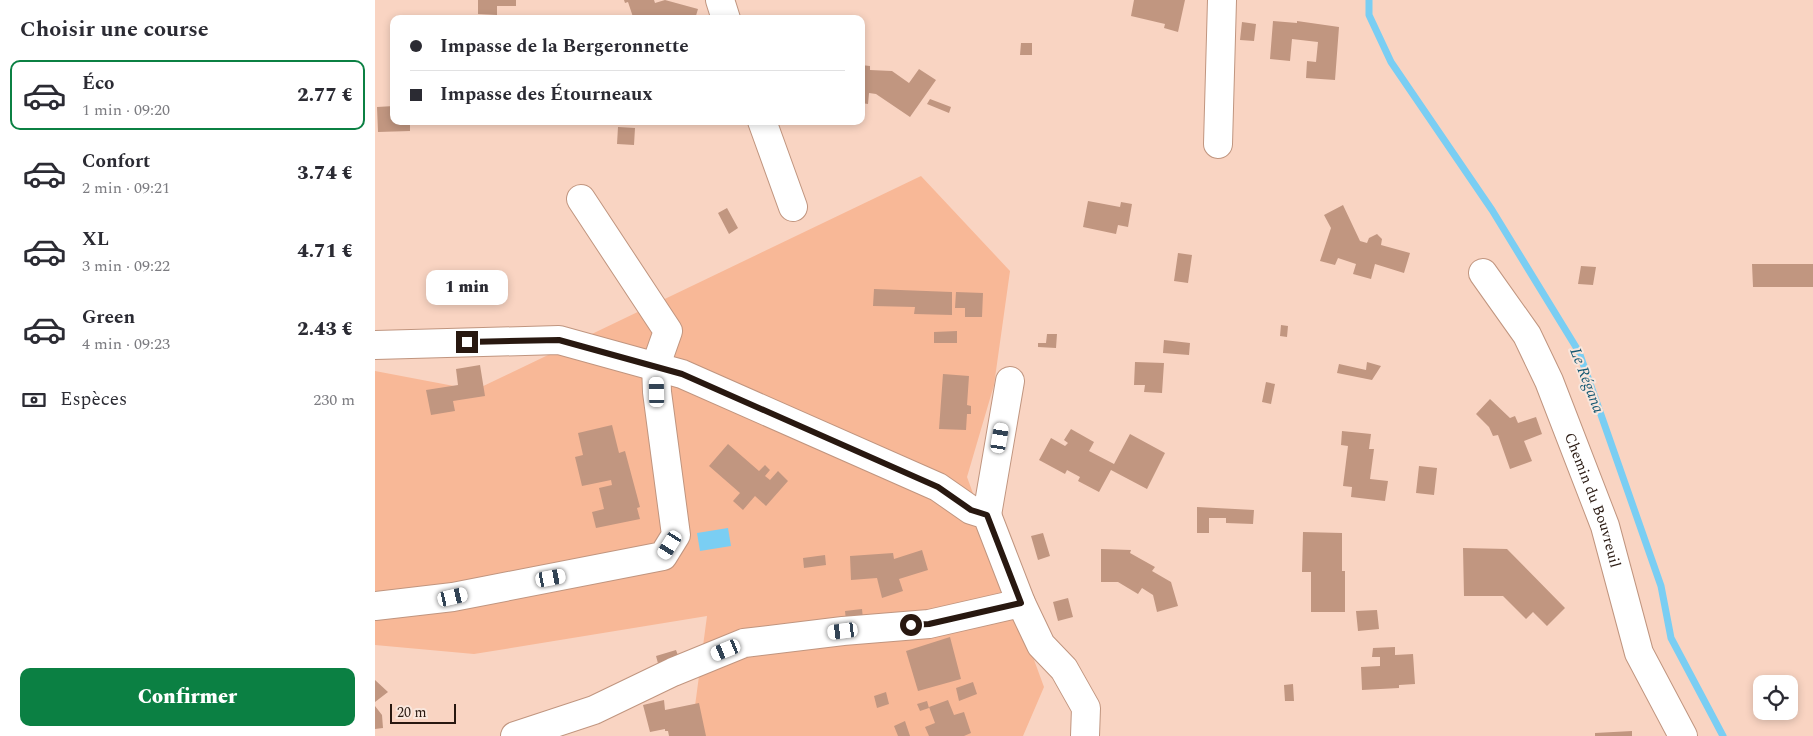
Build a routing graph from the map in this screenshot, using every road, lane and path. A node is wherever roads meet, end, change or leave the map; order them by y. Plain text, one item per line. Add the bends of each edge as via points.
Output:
1 (720, 0) edge
2 (1222, 0) edge
3 (725, 15) edge
4 (763, 125) edge
5 (1218, 144) dead end
6 (581, 200) dead end
7 (793, 207) dead end
8 (1483, 273) dead end
9 (375, 346) edge
10 (656, 365) junction
11 (1010, 381) dead end
12 (987, 515) junction
13 (1021, 603) junction
14 (375, 606) edge
15 (515, 736) edge
16 (1085, 736) edge
17 (1683, 736) edge

1 - 3 street
2 - 5 street
4 - 7 street
6 - 10 street via 668,331
8 - 17 street, Chemin du Bouvreuil via 1527,336 1549,381 1605,526 1639,653
9 - 10 street via 559,340
10 - 12 street via 938,487 971,510
10 - 14 street via 676,535 663,556 453,597
11 - 12 street
12 - 13 street
13 - 15 street via 929,624 744,643 594,710
13 - 16 street via 1041,645 1064,669 1086,708

